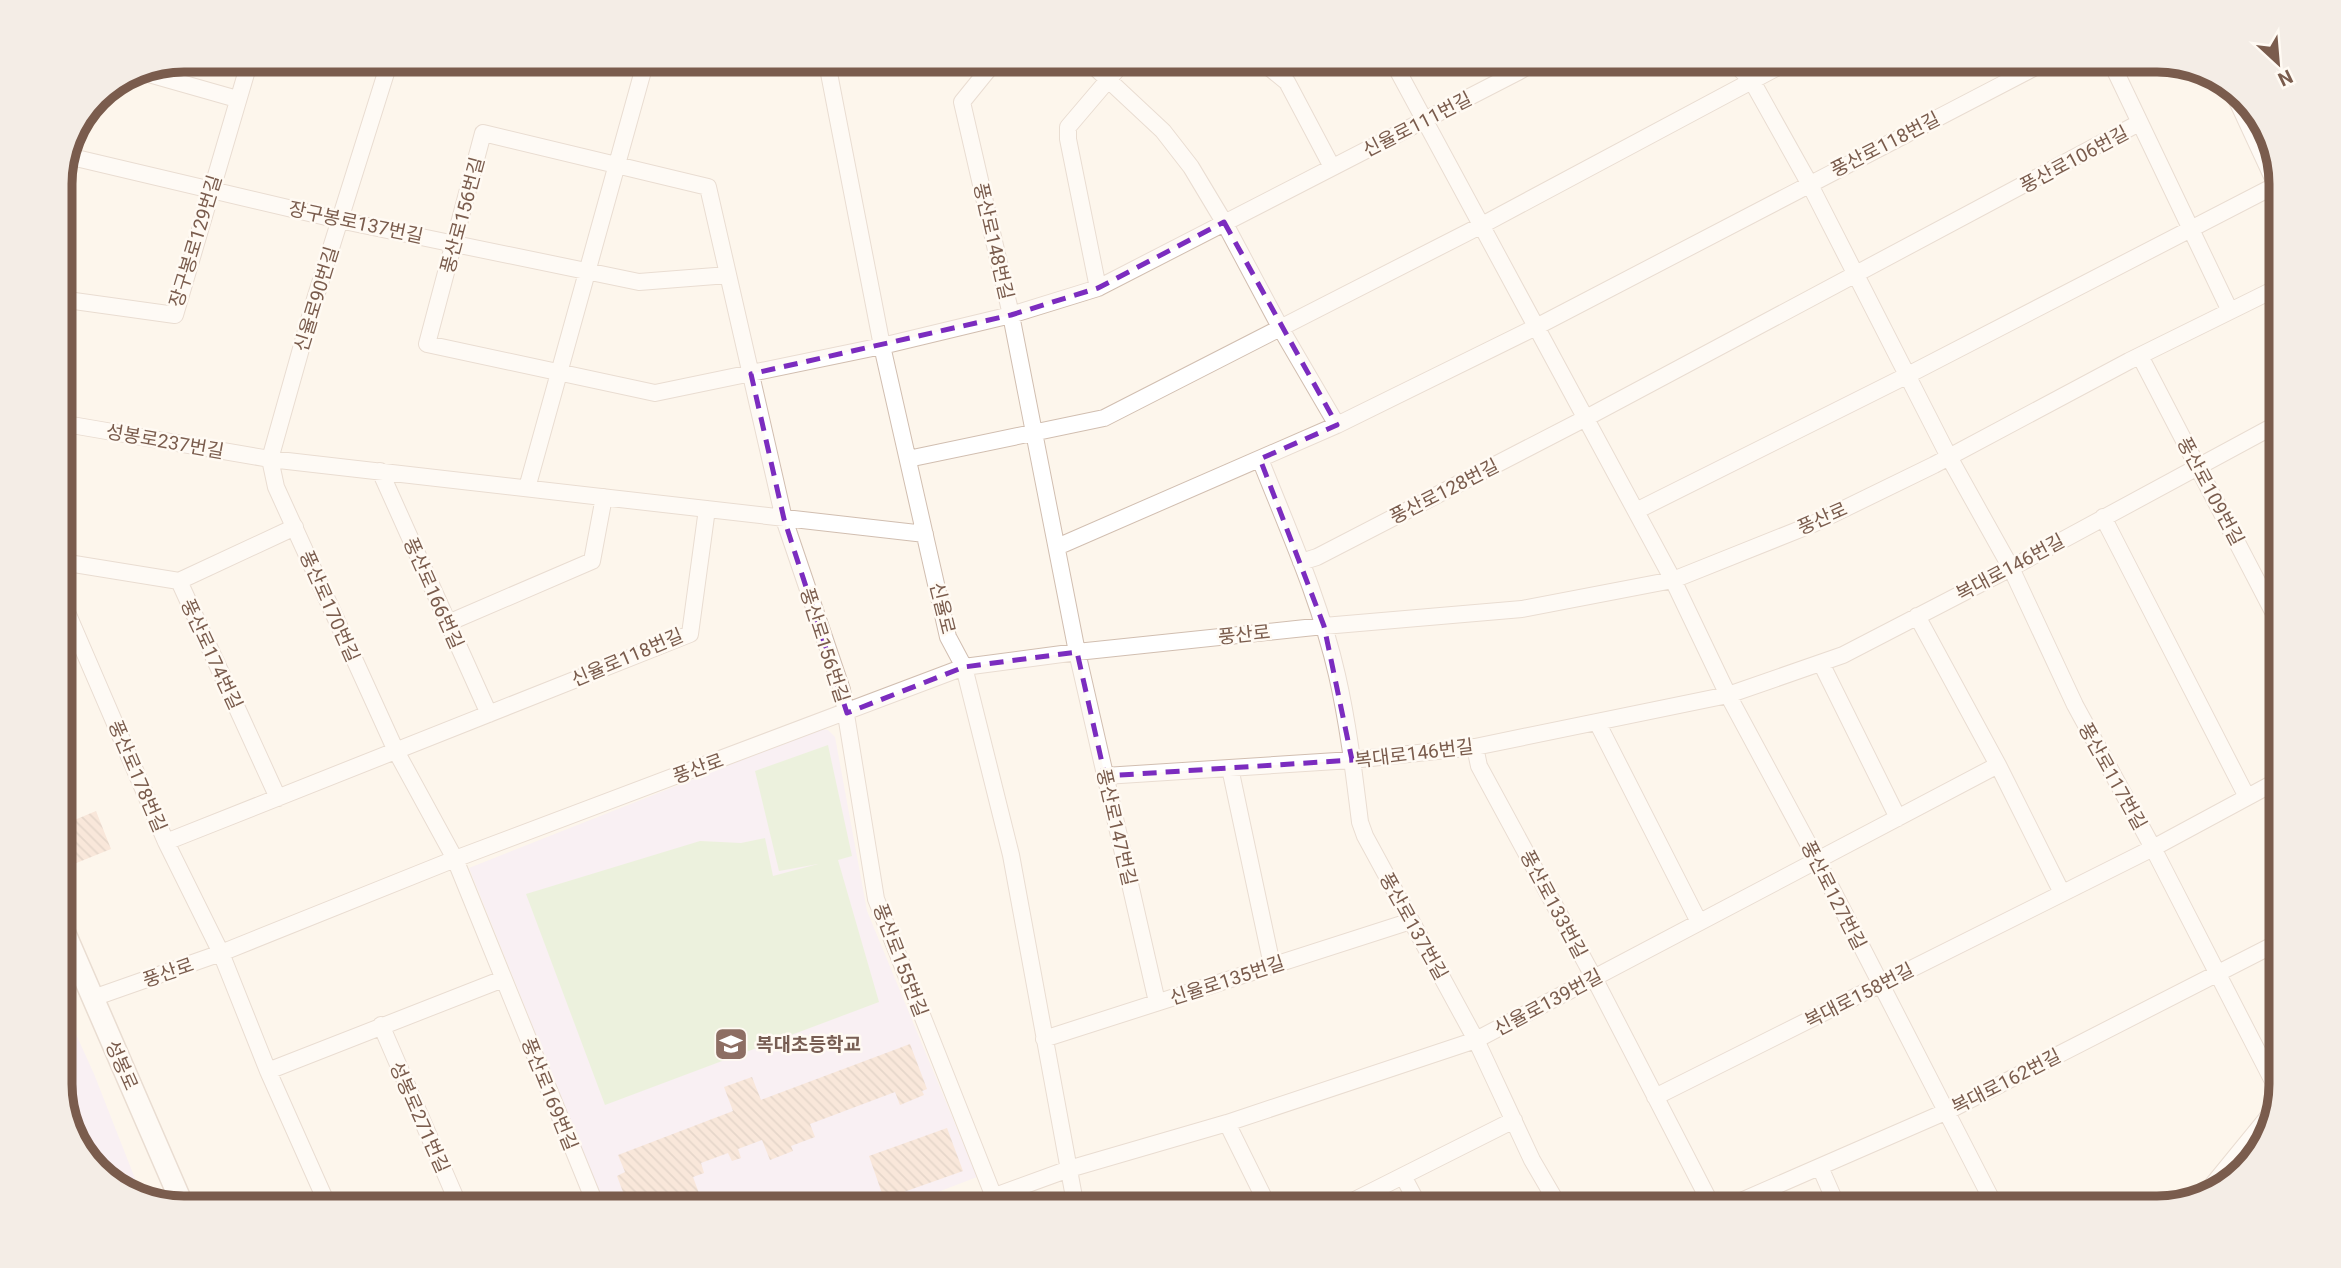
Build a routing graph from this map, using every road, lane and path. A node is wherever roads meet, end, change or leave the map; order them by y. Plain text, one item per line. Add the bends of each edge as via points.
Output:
1 (246, 72) edge
2 (386, 72) edge
3 (643, 72) edge
4 (825, 72) edge
5 (986, 72) edge
6 (1101, 72) edge
7 (1115, 72) edge
8 (1275, 72) edge
9 (1399, 72) edge
10 (1518, 72) edge
11 (1744, 72) edge
12 (1768, 72) edge
13 (2025, 72) edge
14 (2116, 72) edge
15 (156, 76) edge
16 (1109, 79) junction
17 (1752, 80) junction
18 (237, 99) junction
19 (2242, 111) edge
20 (1425, 119) junction
21 (2140, 124) junction
22 (76, 158) edge
23 (617, 165) junction
24 (1332, 167) junction
25 (2268, 167) edge
26 (1809, 183) junction
27 (2269, 189) edge
28 (212, 190) junction
29 (340, 220) junction
30 (1224, 222) junction
31 (1482, 225) junction
32 (2191, 230) junction
33 (454, 242) junction
34 (587, 271) junction
35 (728, 275) junction
36 (1856, 275) junction
37 (1098, 288) junction
38 (2269, 292) edge
39 (72, 301) edge
40 (2230, 311) junction
41 (1012, 315) junction
42 (1536, 327) junction
43 (1280, 329) junction
44 (882, 346) junction
45 (2140, 356) junction
46 (559, 372) junction
47 (751, 374) junction
48 (1908, 375) junction
49 (1586, 418) junction
50 (72, 425) edge
51 (1337, 425) junction
52 (2269, 428) edge
53 (1036, 434) junction
54 (1949, 457) junction
55 (270, 459) junction
56 (908, 459) junction
57 (1260, 459) junction
58 (2198, 466) junction
59 (380, 471) junction
60 (527, 488) junction
61 (604, 497) junction
62 (707, 509) junction
63 (1636, 511) junction
64 (2103, 517) junction
65 (784, 520) junction
66 (295, 527) junction
67 (925, 534) junction
68 (1057, 547) junction
69 (1301, 562) junction
70 (72, 564) edge
71 (2011, 568) junction
72 (1673, 580) junction
73 (178, 581) junction
74 (2269, 604) edge
75 (1917, 616) junction
76 (448, 623) junction
77 (72, 624) edge
78 (1324, 626) junction
79 (1077, 652) junction
80 (1821, 663) junction
81 (964, 667) junction
82 (1728, 695) junction
83 (847, 713) junction
84 (489, 714) junction
85 (1597, 722) junction
86 (1475, 747) junction
87 (396, 751) junction
88 (1352, 760) junction
89 (1998, 765) junction
90 (1230, 768) junction
91 (1105, 775) junction
92 (2269, 785) edge
93 (2247, 797) junction
94 (278, 798) junction
95 (1898, 818) junction
96 (166, 842) junction
97 (2153, 848) junction
98 (455, 859) junction
99 (1817, 860) junction
100 (2063, 893) junction
101 (1411, 921) junction
102 (1699, 922) junction
103 (2269, 947) edge
104 (72, 950) edge
105 (221, 953) junction
106 (1272, 965) junction
107 (2217, 974) junction
108 (1594, 978) junction
109 (503, 979) junction
110 (1879, 985) junction
111 (93, 998) junction
112 (1157, 1002) junction
113 (381, 1025) junction
114 (1044, 1039) junction
115 (1476, 1040) junction
116 (268, 1071) junction
117 (2269, 1074) edge
118 (1655, 1097) junction
119 (1946, 1111) junction
120 (1514, 1120) junction
121 (1227, 1123) junction
122 (2261, 1125) edge
123 (1819, 1167) junction
124 (1069, 1169) junction
125 (1403, 1176) junction
126 (2219, 1177) edge
127 (179, 1196) edge
128 (323, 1196) edge
129 (454, 1196) edge
130 (592, 1196) edge
131 (994, 1196) edge
132 (997, 1196) edge
133 (1074, 1196) edge
134 (1263, 1196) edge
135 (1364, 1196) edge
136 (1413, 1196) edge
137 (1553, 1196) edge
138 (1706, 1196) edge
139 (1754, 1196) edge
140 (1832, 1196) edge
141 (1989, 1196) edge

1 - 18 street, 장구봉로129번길
2 - 29 street, 신율로90번길
3 - 23 street
4 - 44 street, 신율로
5 - 41 street, 풍산로148번길 via 962,102
6 - 16 street
7 - 16 street
8 - 24 street via 1287,82
9 - 20 street
10 - 20 street, 신율로111번길
11 - 17 street, 풍산로118번길
12 - 17 street
13 - 26 street, 풍산로118번길
14 - 21 street, 풍산로106번길
15 - 18 street
16 - 30 street via 1163,131
16 - 37 street via 1068,127
17 - 26 street, 풍산로118번길
17 - 31 street
18 - 28 street, 장구봉로129번길
19 - 25 street
20 - 24 street, 신율로111번길
20 - 31 street
21 - 32 street, 풍산로106번길
21 - 36 street, 풍산로106번길
22 - 28 street, 장구봉로137번길
23 - 33 street, 풍산로156번길 via 483,133
23 - 34 street
23 - 35 street, 풍산로156번길 via 708,187
24 - 30 street, 신율로111번길
26 - 36 street, 풍산로118번길
26 - 42 street, 풍산로118번길
27 - 32 street
28 - 29 street, 장구봉로137번길
28 - 39 street, 장구봉로129번길 via 175,315
29 - 33 street, 장구봉로137번길
29 - 55 street, 신율로90번길
30 - 37 street, 신율로111번길
30 - 43 street
31 - 42 street
31 - 43 street
32 - 40 street, 풍산로106번길
32 - 48 street
33 - 34 street, 장구봉로137번길
33 - 46 street, 풍산로156번길 via 427,344
34 - 35 street, 장구봉로137번길 via 639,282
34 - 46 street
35 - 47 street, 풍산로156번길
36 - 48 street, 풍산로118번길
36 - 49 street, 풍산로128번길
37 - 41 street, 신율로111번길
38 - 40 street, 풍산로
40 - 45 street, 풍산로
41 - 44 street, 신율로111번길
41 - 53 street, 풍산로148번길
42 - 49 street
42 - 51 street
43 - 51 street
43 - 53 street via 1104,418
44 - 47 street, 신율로111번길
44 - 56 street, 신율로
45 - 54 street, 풍산로
45 - 58 street, 풍산로109번길
46 - 47 street, 풍산로156번길 via 655,393
46 - 60 street
47 - 65 street, 풍산로156번길
48 - 54 street, 풍산로118번길
48 - 63 street
49 - 63 street
49 - 69 street, 풍산로128번길
50 - 55 street, 성봉로237번길
51 - 57 street
52 - 58 street, 복대로146번길
53 - 56 street
53 - 68 street, 풍산로148번길
54 - 71 street, 풍산로117번길
54 - 72 street, 풍산로 via 1813,524
55 - 59 street
55 - 66 street, 풍산로170번길 via 276,487
56 - 67 street, 신율로
57 - 68 street
57 - 69 street
58 - 64 street, 복대로146번길
58 - 74 street, 풍산로109번길
59 - 60 street
59 - 76 street, 풍산로166번길
60 - 61 street
61 - 62 street
61 - 76 street via 592,561
62 - 65 street
62 - 84 street, 신율로118번길 via 690,634
63 - 72 street
64 - 71 street, 복대로146번길
64 - 93 street
65 - 67 street
65 - 83 street, 풍산로156번길
66 - 73 street
66 - 87 street, 풍산로170번길
67 - 81 street, 신율로 via 948,637
68 - 79 street, 풍산로148번길
69 - 78 street
70 - 73 street, 풍산로174번길
71 - 75 street, 복대로146번길
71 - 97 street, 풍산로117번길 via 2075,705
72 - 78 street, 풍산로 via 1522,609
72 - 82 street, 풍산로127번길
73 - 94 street, 풍산로174번길
75 - 80 street, 복대로146번길
75 - 89 street
76 - 84 street, 풍산로166번길
77 - 96 street, 풍산로178번길
78 - 79 street, 풍산로
78 - 88 street, 풍산로137번길
79 - 81 street, 풍산로
79 - 91 street, 풍산로147번길
80 - 82 street, 복대로146번길
80 - 95 street
81 - 83 street, 풍산로
81 - 114 street, 신율로 via 1011,855
82 - 85 street, 복대로146번길
82 - 99 street, 풍산로127번길
83 - 98 street, 풍산로
83 - 131 street, 풍산로155번길 via 876,899
84 - 87 street
85 - 86 street, 복대로146번길
85 - 102 street
86 - 88 street, 복대로146번길
86 - 108 street, 풍산로133번길 via 1479,766
87 - 94 street
87 - 98 street, 풍산로170번길
88 - 90 street, 복대로146번길
88 - 101 street, 풍산로137번길 via 1362,829
89 - 95 street, 신율로139번길
89 - 100 street
90 - 91 street, 복대로146번길
90 - 106 street
91 - 112 street, 풍산로147번길
92 - 93 street, 복대로158번길
93 - 97 street, 복대로158번길
94 - 96 street
95 - 99 street, 신율로139번길
96 - 105 street, 풍산로178번길
97 - 100 street, 복대로158번길
97 - 107 street, 풍산로117번길
98 - 105 street, 풍산로
98 - 109 street, 풍산로169번길
99 - 102 street, 신율로139번길
99 - 110 street, 풍산로127번길
100 - 110 street, 복대로158번길
101 - 106 street, 신율로135번길
101 - 115 street, 풍산로137번길
102 - 108 street, 신율로139번길
103 - 107 street, 복대로162번길
104 - 111 street, 성봉로
105 - 111 street, 풍산로
105 - 116 street, 풍산로178번길
106 - 112 street, 신율로135번길
107 - 117 street, 풍산로117번길
107 - 119 street, 복대로162번길
108 - 115 street, 신율로139번길
108 - 118 street, 풍산로133번길
109 - 113 street
109 - 130 street, 풍산로169번길
110 - 118 street, 복대로158번길
110 - 119 street, 풍산로127번길
111 - 127 street, 성봉로
112 - 114 street, 신율로135번길
113 - 116 street
113 - 129 street, 성봉로271번길
114 - 124 street, 신율로
115 - 120 street, 풍산로137번길
115 - 121 street, 신율로139번길
116 - 128 street, 풍산로178번길
118 - 138 street, 풍산로133번길
119 - 123 street, 복대로162번길
119 - 141 street, 풍산로127번길
120 - 125 street
120 - 137 street, 풍산로137번길
121 - 124 street, 신율로139번길
121 - 134 street
122 - 126 street
123 - 139 street, 복대로162번길
123 - 140 street
124 - 132 street, 신율로139번길
124 - 133 street, 신율로
125 - 135 street
125 - 136 street

